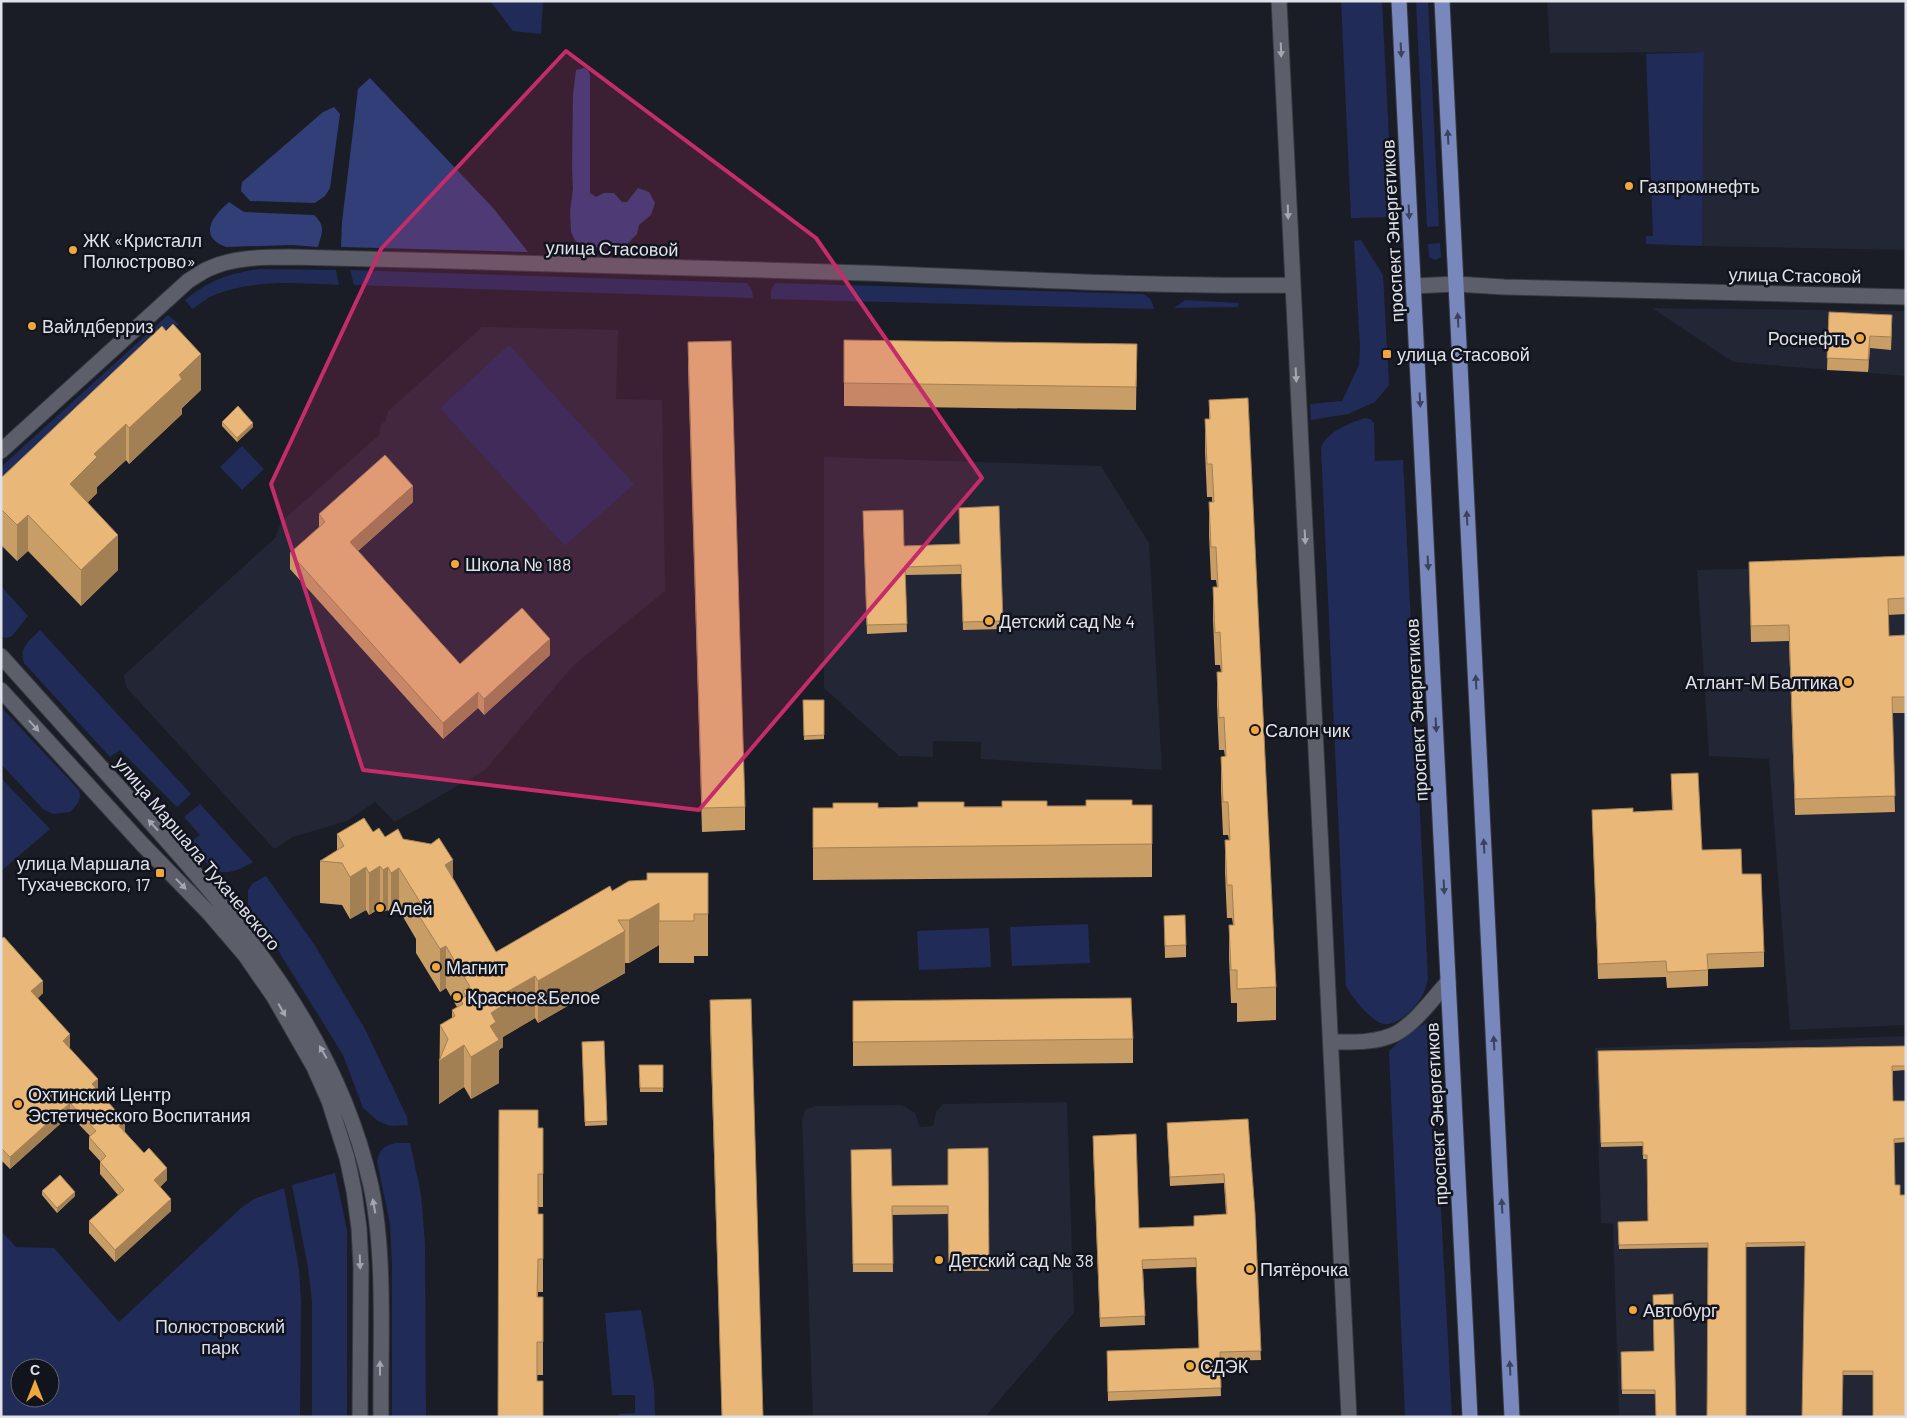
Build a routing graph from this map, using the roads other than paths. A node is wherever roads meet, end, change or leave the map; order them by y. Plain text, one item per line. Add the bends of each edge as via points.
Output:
1 (1279, 1) edge
2 (1399, 1) edge
3 (1442, 1) edge
4 (1456, 284) junction
5 (1291, 285) junction
6 (1413, 286) junction
7 (1906, 297) edge
8 (1, 451) edge
9 (1, 656) edge
10 (1, 690) edge
11 (1448, 982) junction
12 (1333, 1042) junction
13 (360, 1417) edge
14 (380, 1417) edge
15 (1349, 1417) edge
16 (1470, 1417) edge
17 (1512, 1417) edge

1 -> 5 street
2 -> 6 main road, проспект Энергетиков
4 -> 3 main road
4 - 6 street, улица Стасовой
4 - 7 street, улица Стасовой
17 -> 4 main road
5 - 8 street, улица Стасовой via 258,257 210,268 188,282
5 -> 12 street
6 -> 11 main road, проспект Энергетиков
14 -> 9 street, улица Маршала Тухачевского via 377,1225 360,1142 328,1061 286,989 221,902
10 -> 13 street, улица Маршала Тухачевского via 245,955 274,996 314,1067 329,1101 347,1158 359,1228
11 - 12 street via 1408,1025 1394,1034 1362,1041
11 - 16 main road, проспект Энергетиков
12 - 15 street

